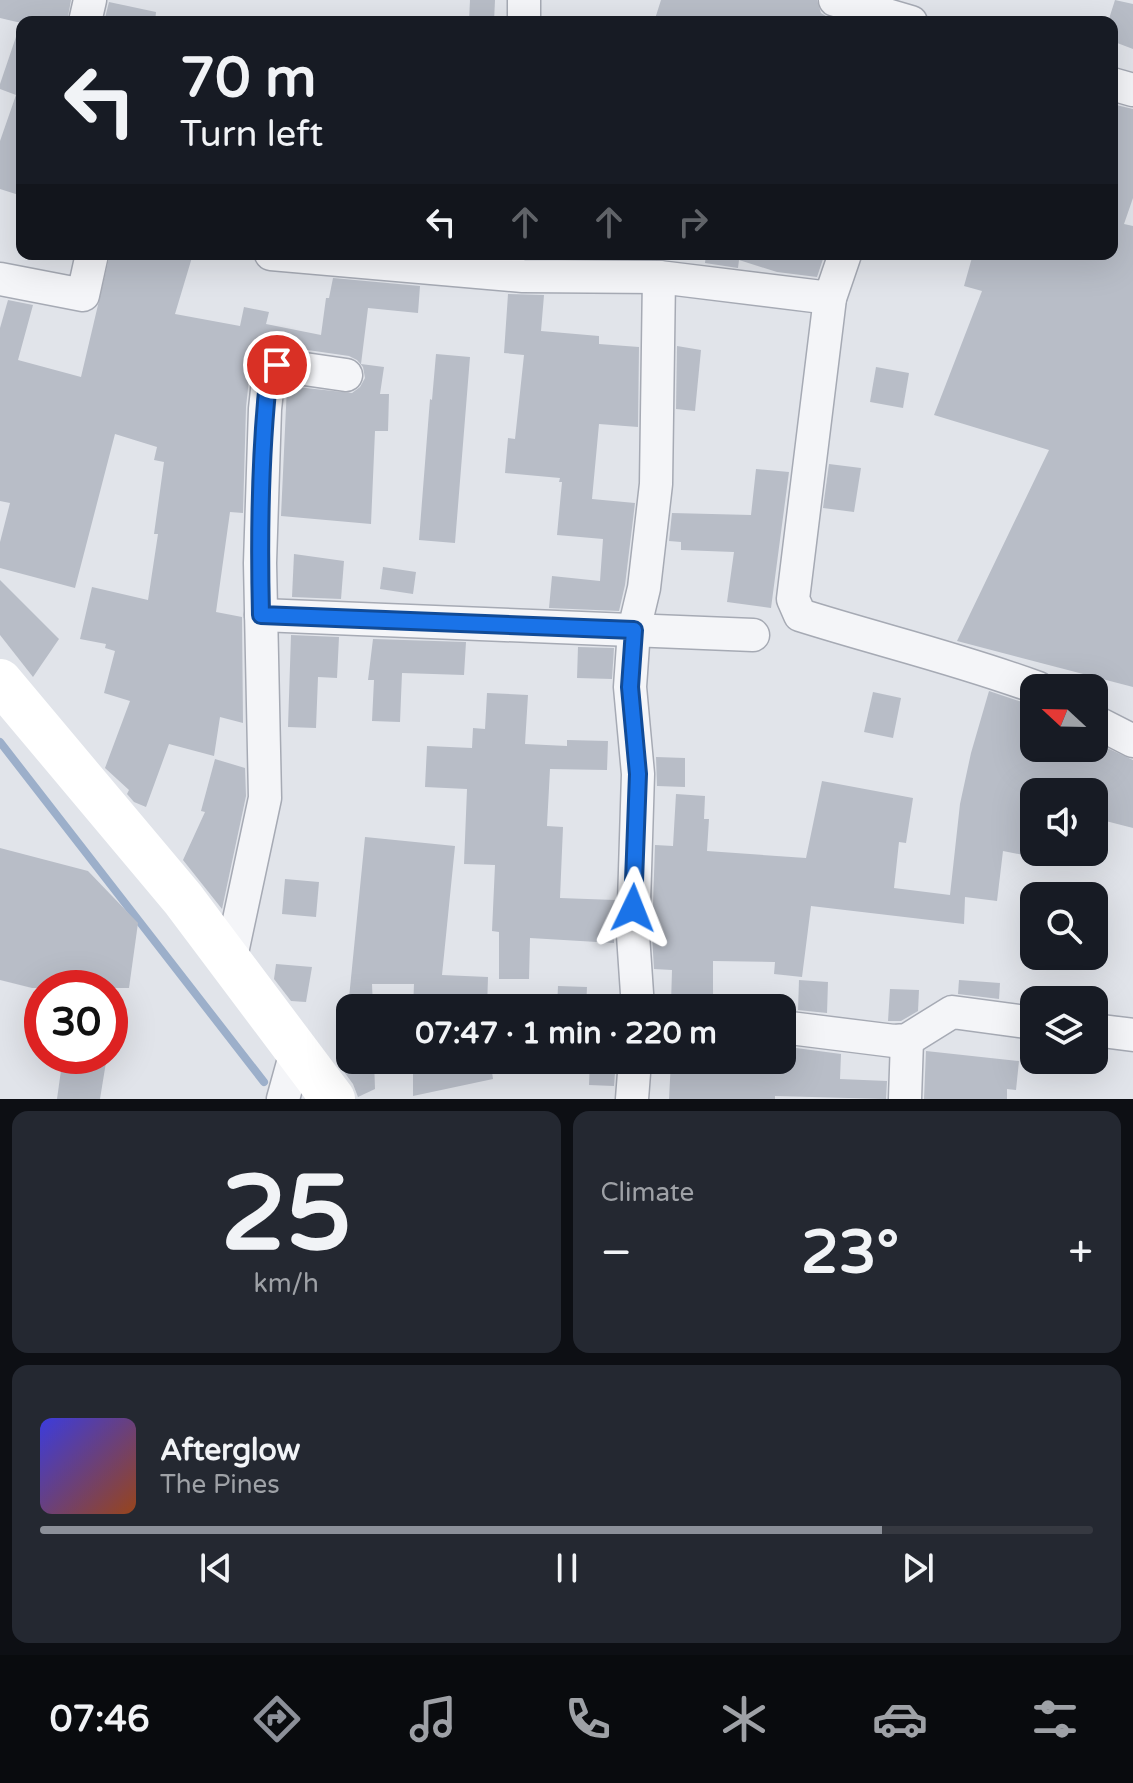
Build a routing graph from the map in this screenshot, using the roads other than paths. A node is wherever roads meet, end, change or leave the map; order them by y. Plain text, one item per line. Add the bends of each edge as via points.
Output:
1 (835, 0) edge
2 (890, 16) edge
3 (91, 260) edge
4 (408, 260) edge
5 (843, 260) edge
6 (523, 265) edge
7 (659, 277) junction
8 (0, 279) edge
9 (830, 298) junction
10 (346, 375) dead end
11 (261, 615) junction
12 (634, 630) junction
13 (753, 635) dead end
14 (0, 681) edge
15 (1020, 681) edge
16 (1108, 728) edge
17 (1133, 741) edge
18 (230, 962) junction
19 (637, 994) edge
20 (1020, 1021) edge
21 (796, 1029) edge
22 (1108, 1032) edge
23 (1133, 1035) edge
24 (907, 1040) junction
25 (296, 1052) junction
26 (634, 1074) edge
27 (283, 1099) edge
28 (333, 1099) edge
29 (632, 1099) edge
30 (905, 1099) edge

1 - 2 street
3 - 8 street via 83,295
4 - 6 street
5 - 9 street
6 - 7 street
7 - 9 street
7 - 12 street via 656,484
9 - 15 street via 793,599 800,615
10 - 11 street via 277,365 269,372
11 - 12 street
11 - 18 street via 265,798
12 - 13 street
12 - 19 street via 630,687 638,774 633,935
14 - 18 main road
16 - 17 street
18 - 25 main road
20 - 24 street via 952,1012
21 - 24 street
22 - 23 street
24 - 30 street
25 - 27 street
25 - 28 main road
26 - 29 street

